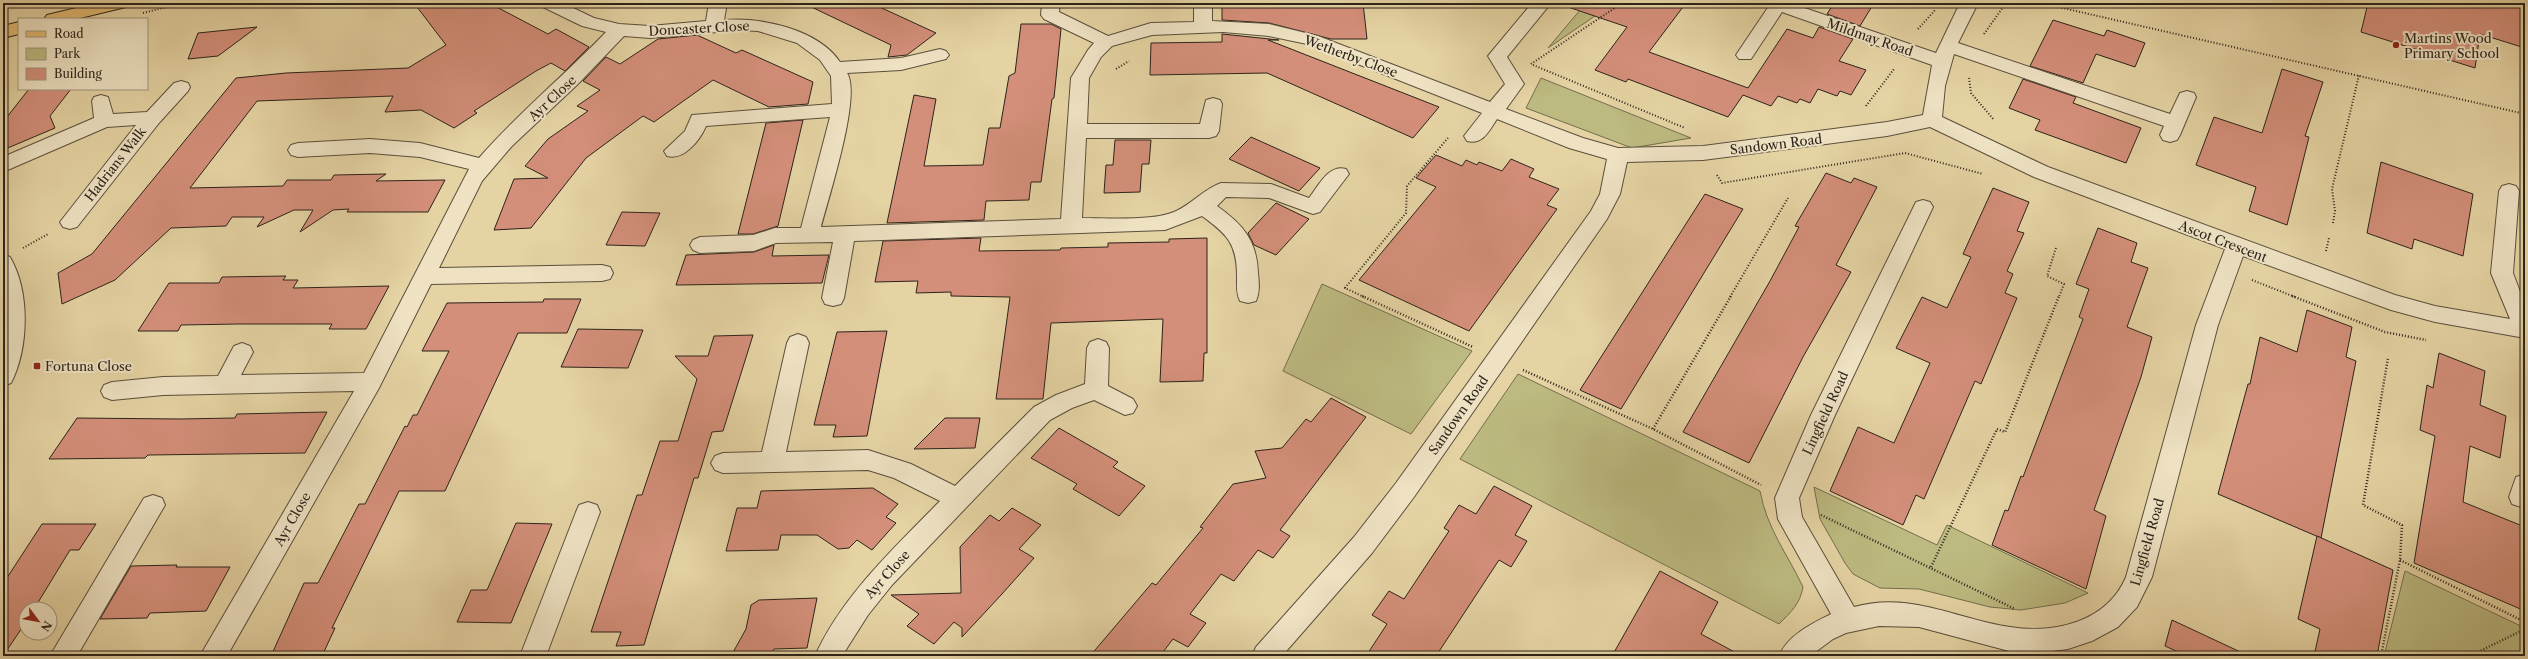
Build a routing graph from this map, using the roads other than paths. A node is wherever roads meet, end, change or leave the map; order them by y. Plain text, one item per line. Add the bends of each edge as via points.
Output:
1 (120, 3) edge
2 (549, 3) edge
3 (718, 3) edge
4 (1051, 3) edge
5 (1203, 3) edge
6 (1542, 3) edge
7 (1969, 3) edge
8 (57, 18) edge
9 (714, 26) junction
10 (1203, 26) junction
11 (18, 28) edge
12 (619, 30) junction
13 (3, 32) edge
14 (1106, 42) junction
15 (1943, 53) junction
16 (940, 55) dead end
17 (1745, 55) dead end
18 (834, 68) junction
19 (181, 87) dead end
20 (2187, 97) dead end
21 (100, 101) dead end
22 (1213, 104) dead end
23 (841, 110) junction
24 (1494, 110) junction
25 (152, 118) junction
26 (1932, 120) junction
27 (104, 121) junction
28 (1078, 131) junction
29 (1474, 136) road end
30 (298, 150) dead end
31 (674, 151) dead end
32 (1618, 155) junction
33 (3, 165) edge
34 (484, 166) junction
35 (1339, 174) dead end
36 (2509, 191) dead end
37 (1204, 207) junction
38 (1924, 207) dead end
39 (70, 222) road end
40 (1071, 225) junction
41 (845, 235) junction
42 (809, 236) junction
43 (700, 245) dead end
44 (2236, 247) junction
45 (10, 257) edge
46 (602, 273) dead end
47 (423, 276) junction
48 (8, 293) edge
49 (1248, 295) dead end
50 (833, 298) dead end
51 (2525, 329) edge
52 (798, 343) dead end
53 (1098, 348) dead end
54 (242, 352) dead end
55 (3, 377) edge
56 (371, 382) junction
57 (225, 385) junction
58 (1096, 390) junction
59 (112, 391) dead end
60 (1125, 406) dead end
61 (772, 461) junction
62 (723, 463) dead end
63 (956, 499) junction
64 (153, 505) dead end
65 (588, 512) dead end
66 (1847, 618) junction
67 (2060, 648) edge
68 (63, 656) edge
69 (213, 656) edge
70 (533, 656) edge
71 (828, 656) edge
72 (1265, 656) edge
73 (1792, 656) edge

1 - 8 main road
2 - 12 street, Doncaster Close via 588,22
3 - 9 street
4 - 14 street via 1050,15
5 - 10 street
6 - 24 street via 1498,56 1515,84
7 - 15 street
9 - 12 street, Doncaster Close via 670,31
9 - 18 street, Doncaster Close via 759,26 788,33 817,47 827,56
10 - 14 street, Wetherby Close via 1152,29
10 - 24 street, Wetherby Close via 1269,30 1312,40
11 - 13 main road
12 - 34 street, Ayr Close via 571,80 505,141
14 - 28 street via 1094,54 1080,78
15 - 17 street, Mildmay Road via 1903,49 1778,5
15 - 20 street via 1971,53 2172,129
15 - 26 street via 1934,86
16 - 18 street via 901,64
18 - 23 street, Doncaster Close via 842,88
19 - 25 street
21 - 27 street
22 - 28 street via 1208,131
23 - 31 street via 699,120 693,134
23 - 42 street, Doncaster Close
24 - 29 street
24 - 32 street, Sandown Road via 1576,143
25 - 27 street, Hadrians Walk
25 - 39 street, Hadrians Walk
26 - 32 street, Sandown Road via 1887,130 1703,153
26 - 44 street, Ascot Crescent via 2041,172
27 - 33 street, Hadrians Walk
28 - 40 street
30 - 34 street via 370,146 420,150
32 - 72 street, Sandown Road via 1610,194 1600,214 1498,359 1363,545
34 - 47 street, Ayr Close via 474,177
35 - 37 street via 1313,207 1271,191 1221,190
36 - 51 street, Ascot Crescent via 2502,273
37 - 40 street via 1181,219 1165,223
37 - 49 street via 1240,234 1248,266
38 - 66 street, Lingfield Road via 1823,415 1787,498 1790,519
40 - 41 street
41 - 42 street
41 - 50 street
42 - 43 street via 775,236 754,243
44 - 51 street, Ascot Crescent via 2391,302 2434,314
44 - 67 street, Lingfield Road via 2207,325 2140,577 2119,611 2073,636
45 - 48 street
46 - 47 street
47 - 56 street, Ayr Close
48 - 55 street via 13,334
52 - 61 street
53 - 58 street
54 - 57 street
56 - 57 street
56 - 69 street, Ayr Close
57 - 59 street via 163,386
58 - 60 street
58 - 63 street, Ayr Close via 1047,408
61 - 62 street
61 - 63 street via 852,459 887,464 908,472
63 - 71 street, Ayr Close via 858,606
64 - 68 street
65 - 70 street
66 - 67 street, Lingfield Road via 1916,616
66 - 73 street, Lingfield Road via 1805,642

